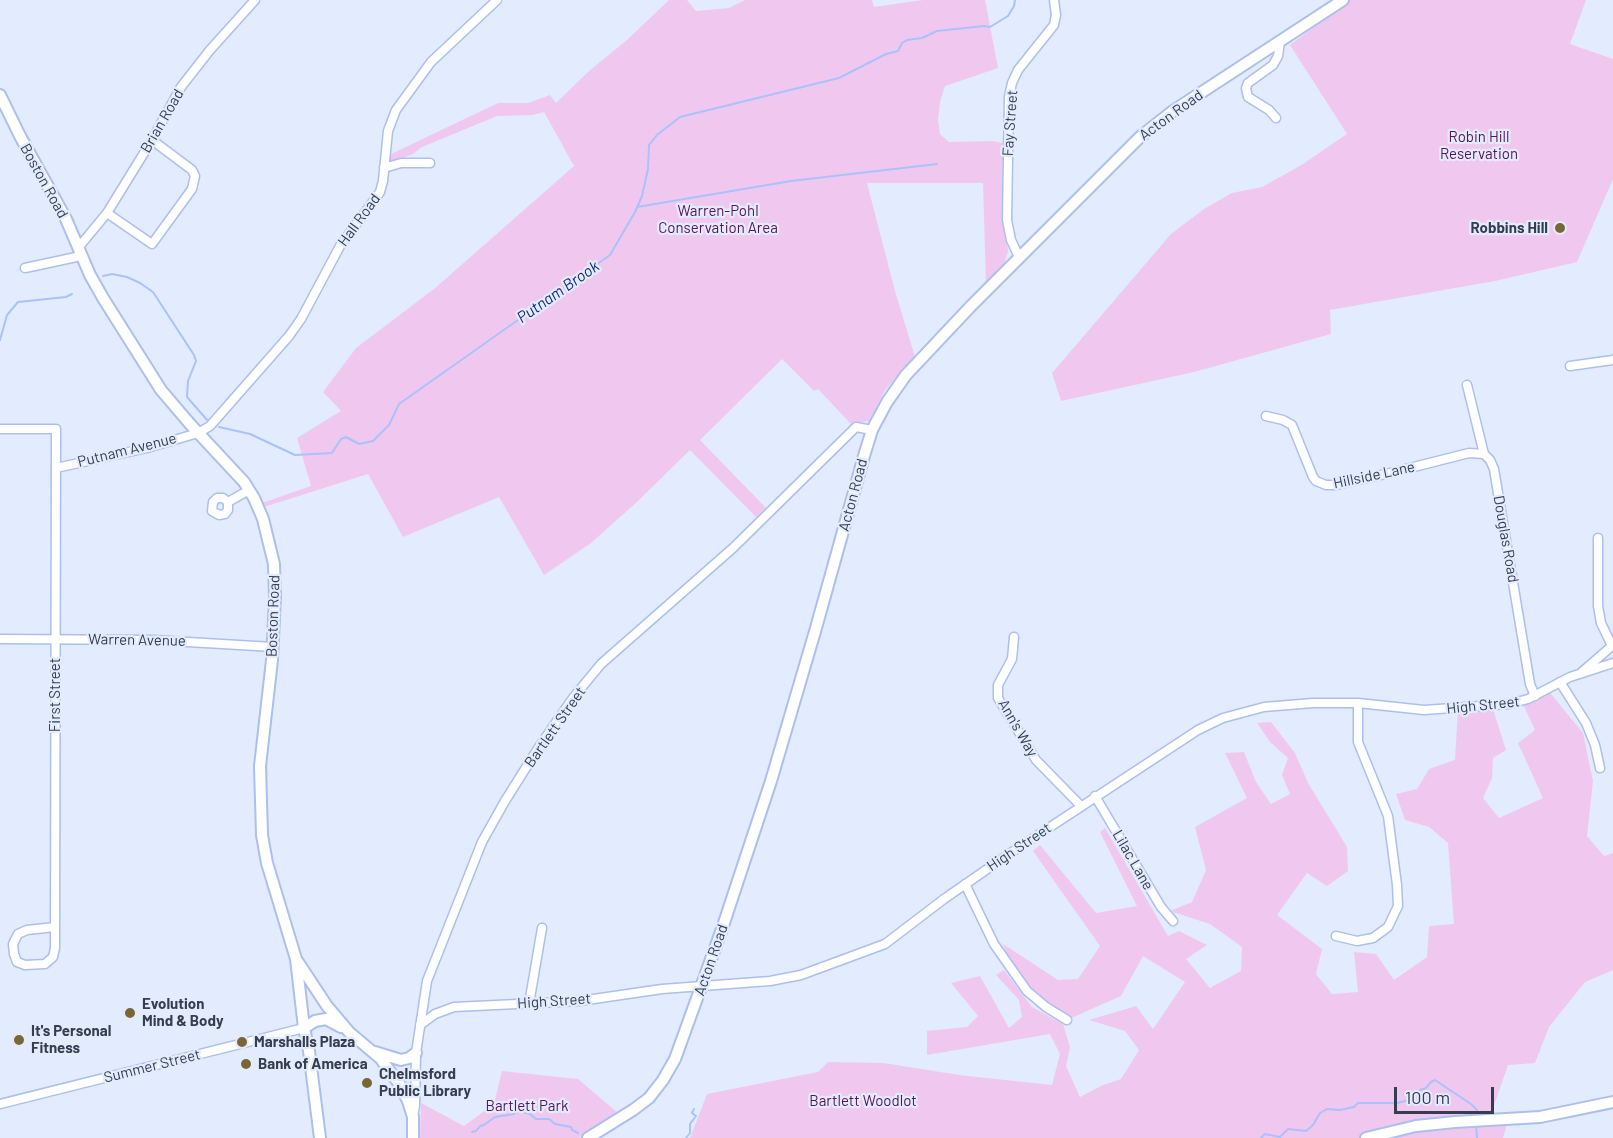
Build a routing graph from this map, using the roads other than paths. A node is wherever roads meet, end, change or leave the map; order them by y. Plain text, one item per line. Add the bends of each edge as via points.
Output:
1 (255, 0) edge
2 (497, 0) edge
3 (1054, 0) edge
4 (1343, 0) edge
5 (1280, 42) junction
6 (0, 95) edge
7 (1276, 118) dead end
8 (152, 140) junction
9 (430, 163) dead end
10 (384, 168) junction
11 (107, 213) junction
12 (80, 252) junction
13 (1019, 257) junction
14 (25, 268) dead end
15 (1613, 360) edge
16 (1570, 366) dead end
17 (1467, 385) dead end
18 (1266, 416) dead end
19 (0, 429) edge
20 (873, 430) junction
21 (198, 433) junction
22 (1484, 454) junction
23 (56, 468) junction
24 (249, 490) junction
25 (228, 502) dead end
26 (1598, 538) dead end
27 (1014, 637) dead end
28 (0, 639) edge
29 (54, 639) junction
30 (1612, 645) edge
31 (273, 646) junction
32 (1613, 663) edge
33 (1580, 673) junction
34 (1560, 682) junction
35 (1535, 696) junction
36 (1358, 703) junction
37 (1600, 768) dead end
38 (1095, 796) junction
39 (1081, 806) junction
40 (965, 884) junction
41 (1173, 921) dead end
42 (55, 927) junction
43 (542, 928) dead end
44 (1336, 936) dead end
45 (296, 959) junction
46 (701, 987) junction
47 (529, 1004) junction
48 (321, 1019) junction
49 (1067, 1020) dead end
50 (420, 1025) junction
51 (304, 1028) junction
52 (349, 1032) junction
53 (309, 1050) junction
54 (374, 1052) junction
55 (416, 1053) junction
56 (1613, 1102) edge
57 (0, 1104) edge
58 (413, 1117) junction
59 (320, 1138) edge
60 (413, 1138) edge
61 (588, 1138) edge
62 (1366, 1138) edge

1 - 8 street, Brian Road via 181,87
2 - 10 street, Hall Road via 431,62 396,110 388,131
3 - 13 street, Fay Street via 1054,25 1018,70 1009,97 1007,220
4 - 5 main road, Acton Road
5 - 7 street via 1273,66 1246,88 1248,97
5 - 13 main road, Acton Road via 1148,130
6 - 12 main road, Boston Road
8 - 11 street, Brian Road
8 - 11 street via 192,170 192,189 152,244
9 - 10 street
10 - 21 street, Hall Road via 380,192 340,246 289,336 210,426
11 - 12 street, Brian Road
12 - 14 street
12 - 21 main road, Boston Road via 96,286 154,380
13 - 20 main road, Acton Road via 906,375 886,402
15 - 16 street
17 - 22 street, Douglas Road
18 - 22 street, Hillside Lane via 1292,425 1313,477 1326,485 1469,453
19 - 23 street, First Street via 56,429
20 - 46 main road, Acton Road via 771,781
20 - 50 street, Bartlett Street via 856,427 733,548 601,664 573,698 482,842 427,981
21 - 23 street, Putnam Avenue
21 - 24 main road, Boston Road
22 - 35 street, Douglas Road via 1494,469
23 - 29 street, First Street
24 - 25 street
24 - 31 main road, Boston Road via 263,519 274,564
26 - 30 street via 1598,606
27 - 39 street, Ann's Way via 1012,659 998,685 998,698 1036,760
28 - 29 street, Warren Avenue
29 - 31 street, Warren Avenue
29 - 42 street, First Street
30 - 33 street
31 - 45 main road, Boston Road via 260,766 262,835
32 - 33 street, High Street
33 - 34 street, High Street
34 - 35 street, High Street
34 - 37 street via 1589,730
35 - 36 street, High Street via 1502,705 1424,710
36 - 38 street, High Street via 1278,706 1236,714 1198,730
36 - 44 street via 1358,742 1388,816 1398,906 1388,927 1373,938 1357,941
38 - 39 street, High Street
38 - 41 street, Lilac Lane
39 - 40 street, High Street
40 - 46 street, High Street via 885,944 861,954 801,975
40 - 49 street via 994,944 1027,991
42 - 42 street, First Street via 55,952 51,960 42,965 20,964 13,944 22,932
43 - 47 street
45 - 51 main road, Boston Road
45 - 52 main road
46 - 47 street, High Street
46 - 61 main road, Acton Road via 675,1059 663,1080 649,1098
47 - 50 street, High Street via 454,1007
48 - 51 main road
48 - 52 main road via 333,1021
48 - 53 main road via 310,1033
50 - 55 street, Bartlett Street
51 - 53 main road, Boston Road
51 - 57 street, Summer Street
52 - 54 main road
53 - 59 main road, Boston Road
54 - 55 main road via 402,1060
54 - 58 main road via 400,1085
55 - 58 street, Bartlett Street
56 - 62 main road via 1547,1116 1416,1126
58 - 60 main road, Bartlett Street

